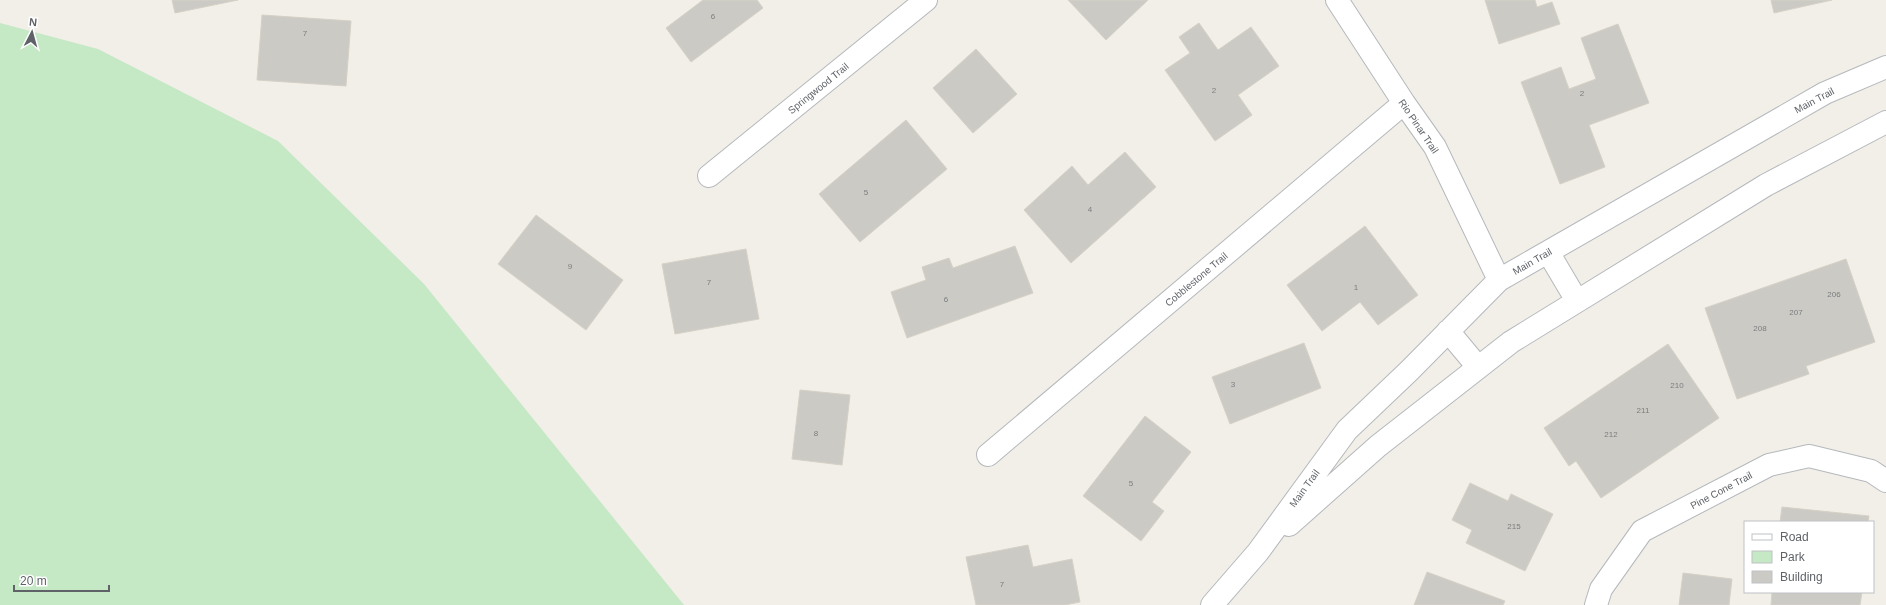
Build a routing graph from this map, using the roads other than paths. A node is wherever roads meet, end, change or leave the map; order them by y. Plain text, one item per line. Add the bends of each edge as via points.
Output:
1 (926, 0) edge
2 (1337, 0) edge
3 (1886, 67) edge
4 (1404, 103) junction
5 (1886, 122) edge
6 (710, 176) dead end
7 (1548, 252) junction
8 (1499, 280) junction
9 (1577, 301) junction
10 (1448, 331) junction
11 (1478, 367) junction
12 (988, 455) dead end
13 (1886, 481) edge
14 (1258, 552) junction
15 (1212, 605) edge
16 (1596, 605) edge

1 - 6 street, Springwood Trail
2 - 4 street, Rio Pinar Trail
3 - 7 street, Main Trail via 1825,93
4 - 8 street, Rio Pinar Trail via 1435,147
4 - 12 street, Cobblestone Trail
5 - 9 street, Main Trail via 1766,185
7 - 8 street, Main Trail
7 - 9 street
8 - 10 street, Main Trail
9 - 11 street, Main Trail via 1511,342
10 - 11 street
10 - 14 street, Main Trail via 1347,430
11 - 14 street, Main Trail via 1378,446
13 - 16 street, Pine Cone Trail via 1871,471 1809,456 1769,465 1642,532 1601,589
14 - 15 street, Main Trail

